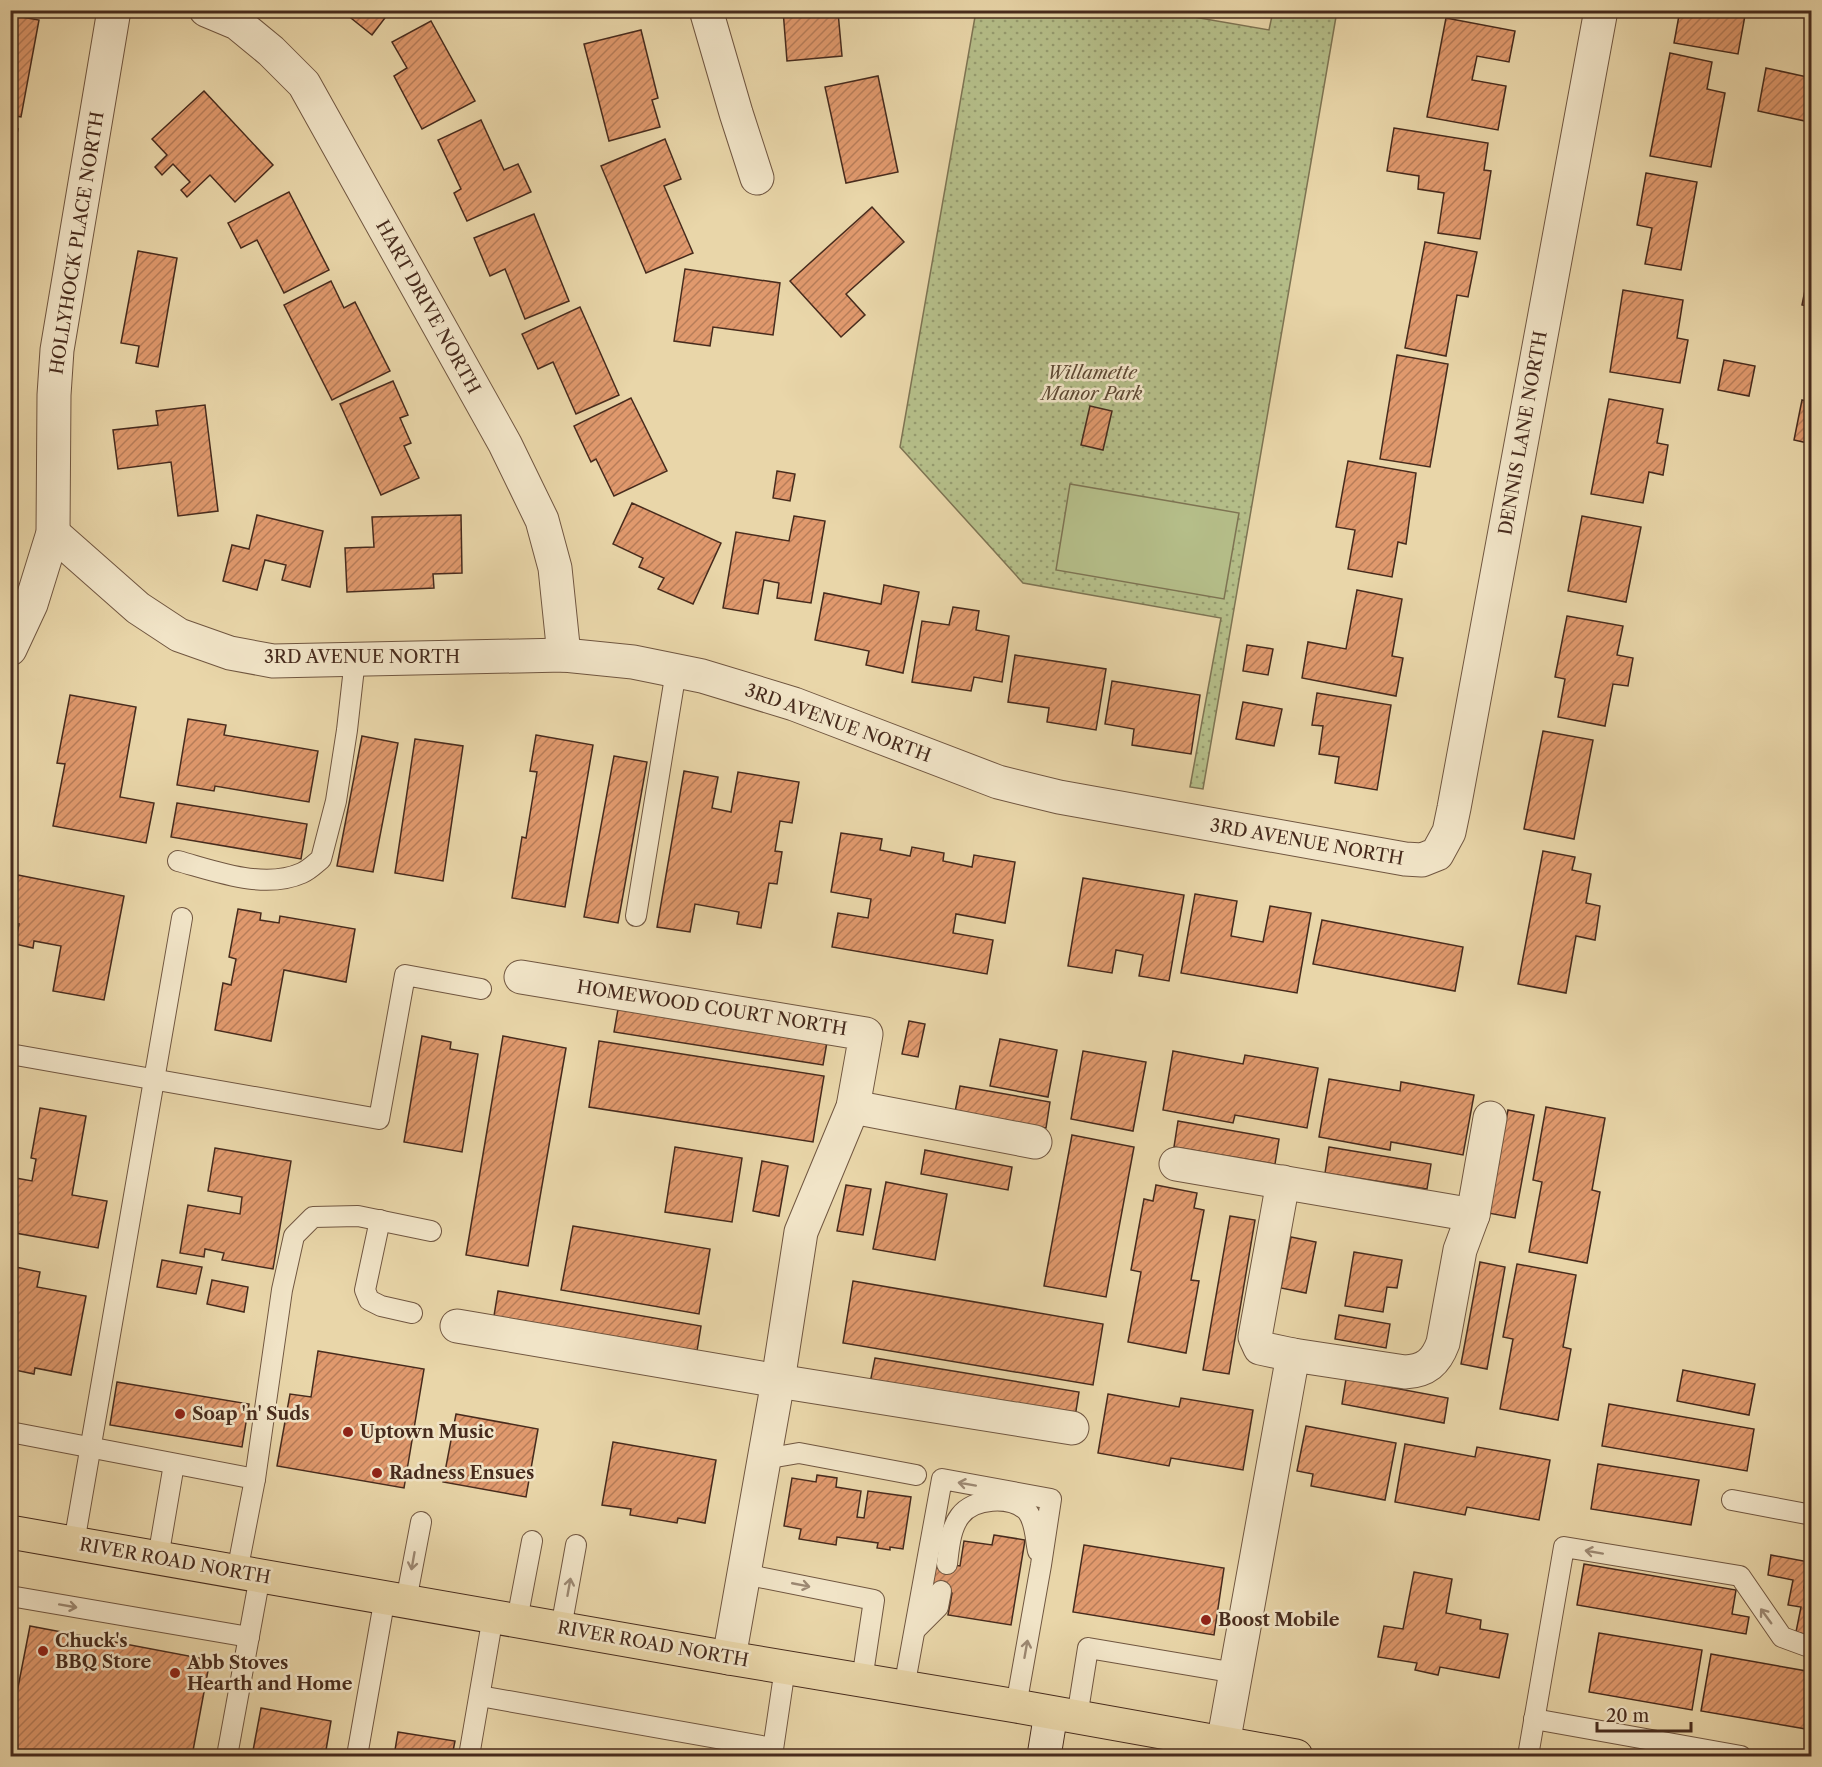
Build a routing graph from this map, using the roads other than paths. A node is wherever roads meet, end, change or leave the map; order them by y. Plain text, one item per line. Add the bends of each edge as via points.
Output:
1 (114, 10) edge
2 (206, 10) edge
3 (706, 10) edge
4 (1601, 10) edge
5 (757, 178) dead end
6 (53, 533) junction
7 (10, 649) edge
8 (564, 655) junction
9 (355, 659) junction
10 (676, 671) junction
11 (1437, 854) joint
12 (178, 861) dead end
13 (636, 916) dead end
14 (183, 918) dead end
15 (521, 977) dead end
16 (481, 989) dead end
17 (10, 1054) edge
18 (154, 1080) junction
19 (854, 1107) junction
20 (1490, 1118) dead end
21 (1035, 1142) dead end
22 (1176, 1164) dead end
23 (1283, 1182) junction
24 (1473, 1215) junction
25 (380, 1220) junction
26 (431, 1231) dead end
27 (412, 1313) dead end
28 (457, 1326) dead end
29 (1293, 1355) junction
30 (778, 1381) junction
31 (1072, 1428) dead end
32 (10, 1432) edge
33 (91, 1448) junction
34 (764, 1459) junction
35 (174, 1464) junction
36 (916, 1475) dead end
37 (255, 1479) junction
38 (1732, 1500) dead end
39 (1812, 1515) edge
40 (421, 1522) dead end
41 (10, 1532) edge
42 (532, 1541) dead end
43 (74, 1543) junction
44 (576, 1545) dead end
45 (158, 1558) junction
46 (947, 1564) dead end
47 (1041, 1565) junction
48 (249, 1574) junction
49 (744, 1574) junction
50 (941, 1591) dead end
51 (10, 1596) edge
52 (395, 1599) junction
53 (505, 1618) junction
54 (561, 1628) junction
55 (915, 1630) junction
56 (249, 1637) junction
57 (1812, 1648) edge
58 (729, 1658) junction
59 (785, 1668) junction
60 (1236, 1673) junction
61 (861, 1680) junction
62 (904, 1688) junction
63 (480, 1696) junction
64 (1016, 1706) junction
65 (1064, 1715) junction
66 (1534, 1719) junction
67 (1223, 1744) junction
68 (773, 1752) edge
69 (1259, 1753) edge
70 (227, 1756) edge
71 (357, 1756) edge
72 (469, 1756) edge
73 (1044, 1756) edge
74 (1296, 1756) edge
75 (1528, 1756) edge
76 (1741, 1756) edge

1 - 6 street, HOLLYHOCK PLACE NORTH via 57,350
2 - 8 street, HART DRIVE NORTH via 237,23 304,84 493,424 542,519 555,568
3 - 5 street
4 - 11 street, DENNIS LANE NORTH via 1454,808 1449,832
6 - 7 street, HOLLYHOCK PLACE NORTH via 31,604
6 - 9 street, 3RD AVENUE NORTH via 138,608 179,635 230,653 273,661
8 - 9 street, 3RD AVENUE NORTH
8 - 10 street, 3RD AVENUE NORTH
9 - 12 lane via 336,801 321,860 302,873 248,880
10 - 11 street, 3RD AVENUE NORTH via 794,704 998,782 1059,797 1405,859 1422,860
10 - 13 lane
14 - 18 lane
15 - 19 street, HOMEWOOD COURT NORTH via 866,1034
16 - 18 lane via 405,975 379,1119
17 - 18 lane
18 - 33 lane
19 - 21 street
19 - 30 street, HOMEWOOD COURT NORTH via 801,1232
20 - 24 street
22 - 23 street
23 - 24 street
23 - 29 street via 1255,1336 1260,1348
24 - 29 street via 1460,1250 1443,1343 1430,1364 1418,1372 1405,1372
25 - 26 lane
25 - 27 lane via 365,1290 369,1300 381,1306
25 - 37 lane via 358,1216 313,1217 294,1236 282,1290
28 - 30 street
29 - 60 street
30 - 31 street
30 - 34 street, HOMEWOOD COURT NORTH
32 - 33 lane
33 - 35 lane
33 - 43 lane
34 - 36 lane via 799,1453
34 - 49 street, HOMEWOOD COURT NORTH
35 - 37 lane
35 - 45 lane
37 - 48 lane
38 - 39 lane
40 -> 52 lane
41 - 43 main road, RIVER ROAD NORTH
42 - 53 lane
43 - 45 main road, RIVER ROAD NORTH
54 -> 44 lane
45 - 48 main road, RIVER ROAD NORTH
46 - 47 lane via 953,1526 960,1515 969,1506 991,1500 1011,1502 1026,1512 1035,1526
47 -> 55 lane via 1051,1499 942,1479
64 -> 47 lane
48 - 52 main road, RIVER ROAD NORTH
48 - 56 lane
49 - 58 street, HOMEWOOD COURT NORTH
49 -> 61 lane via 874,1600
50 - 55 lane via 938,1607
51 -> 56 lane
52 - 53 main road, RIVER ROAD NORTH
52 - 71 lane
53 - 54 main road, RIVER ROAD NORTH
53 - 63 lane
54 - 58 main road, RIVER ROAD NORTH
55 - 62 lane
56 - 70 lane
57 -> 66 lane via 1782,1638 1740,1576 1564,1547
58 - 59 main road, RIVER ROAD NORTH
59 - 61 main road, RIVER ROAD NORTH
59 - 68 lane
60 - 65 lane via 1088,1648
60 - 67 street
61 - 62 main road, RIVER ROAD NORTH
62 - 64 main road, RIVER ROAD NORTH
63 - 68 lane
63 - 72 lane
64 - 65 main road, RIVER ROAD NORTH
65 - 67 main road, RIVER ROAD NORTH
65 - 73 street
66 - 75 lane
66 - 76 lane
67 - 69 main road, RIVER ROAD NORTH
69 - 74 main road, RIVER ROAD NORTH

